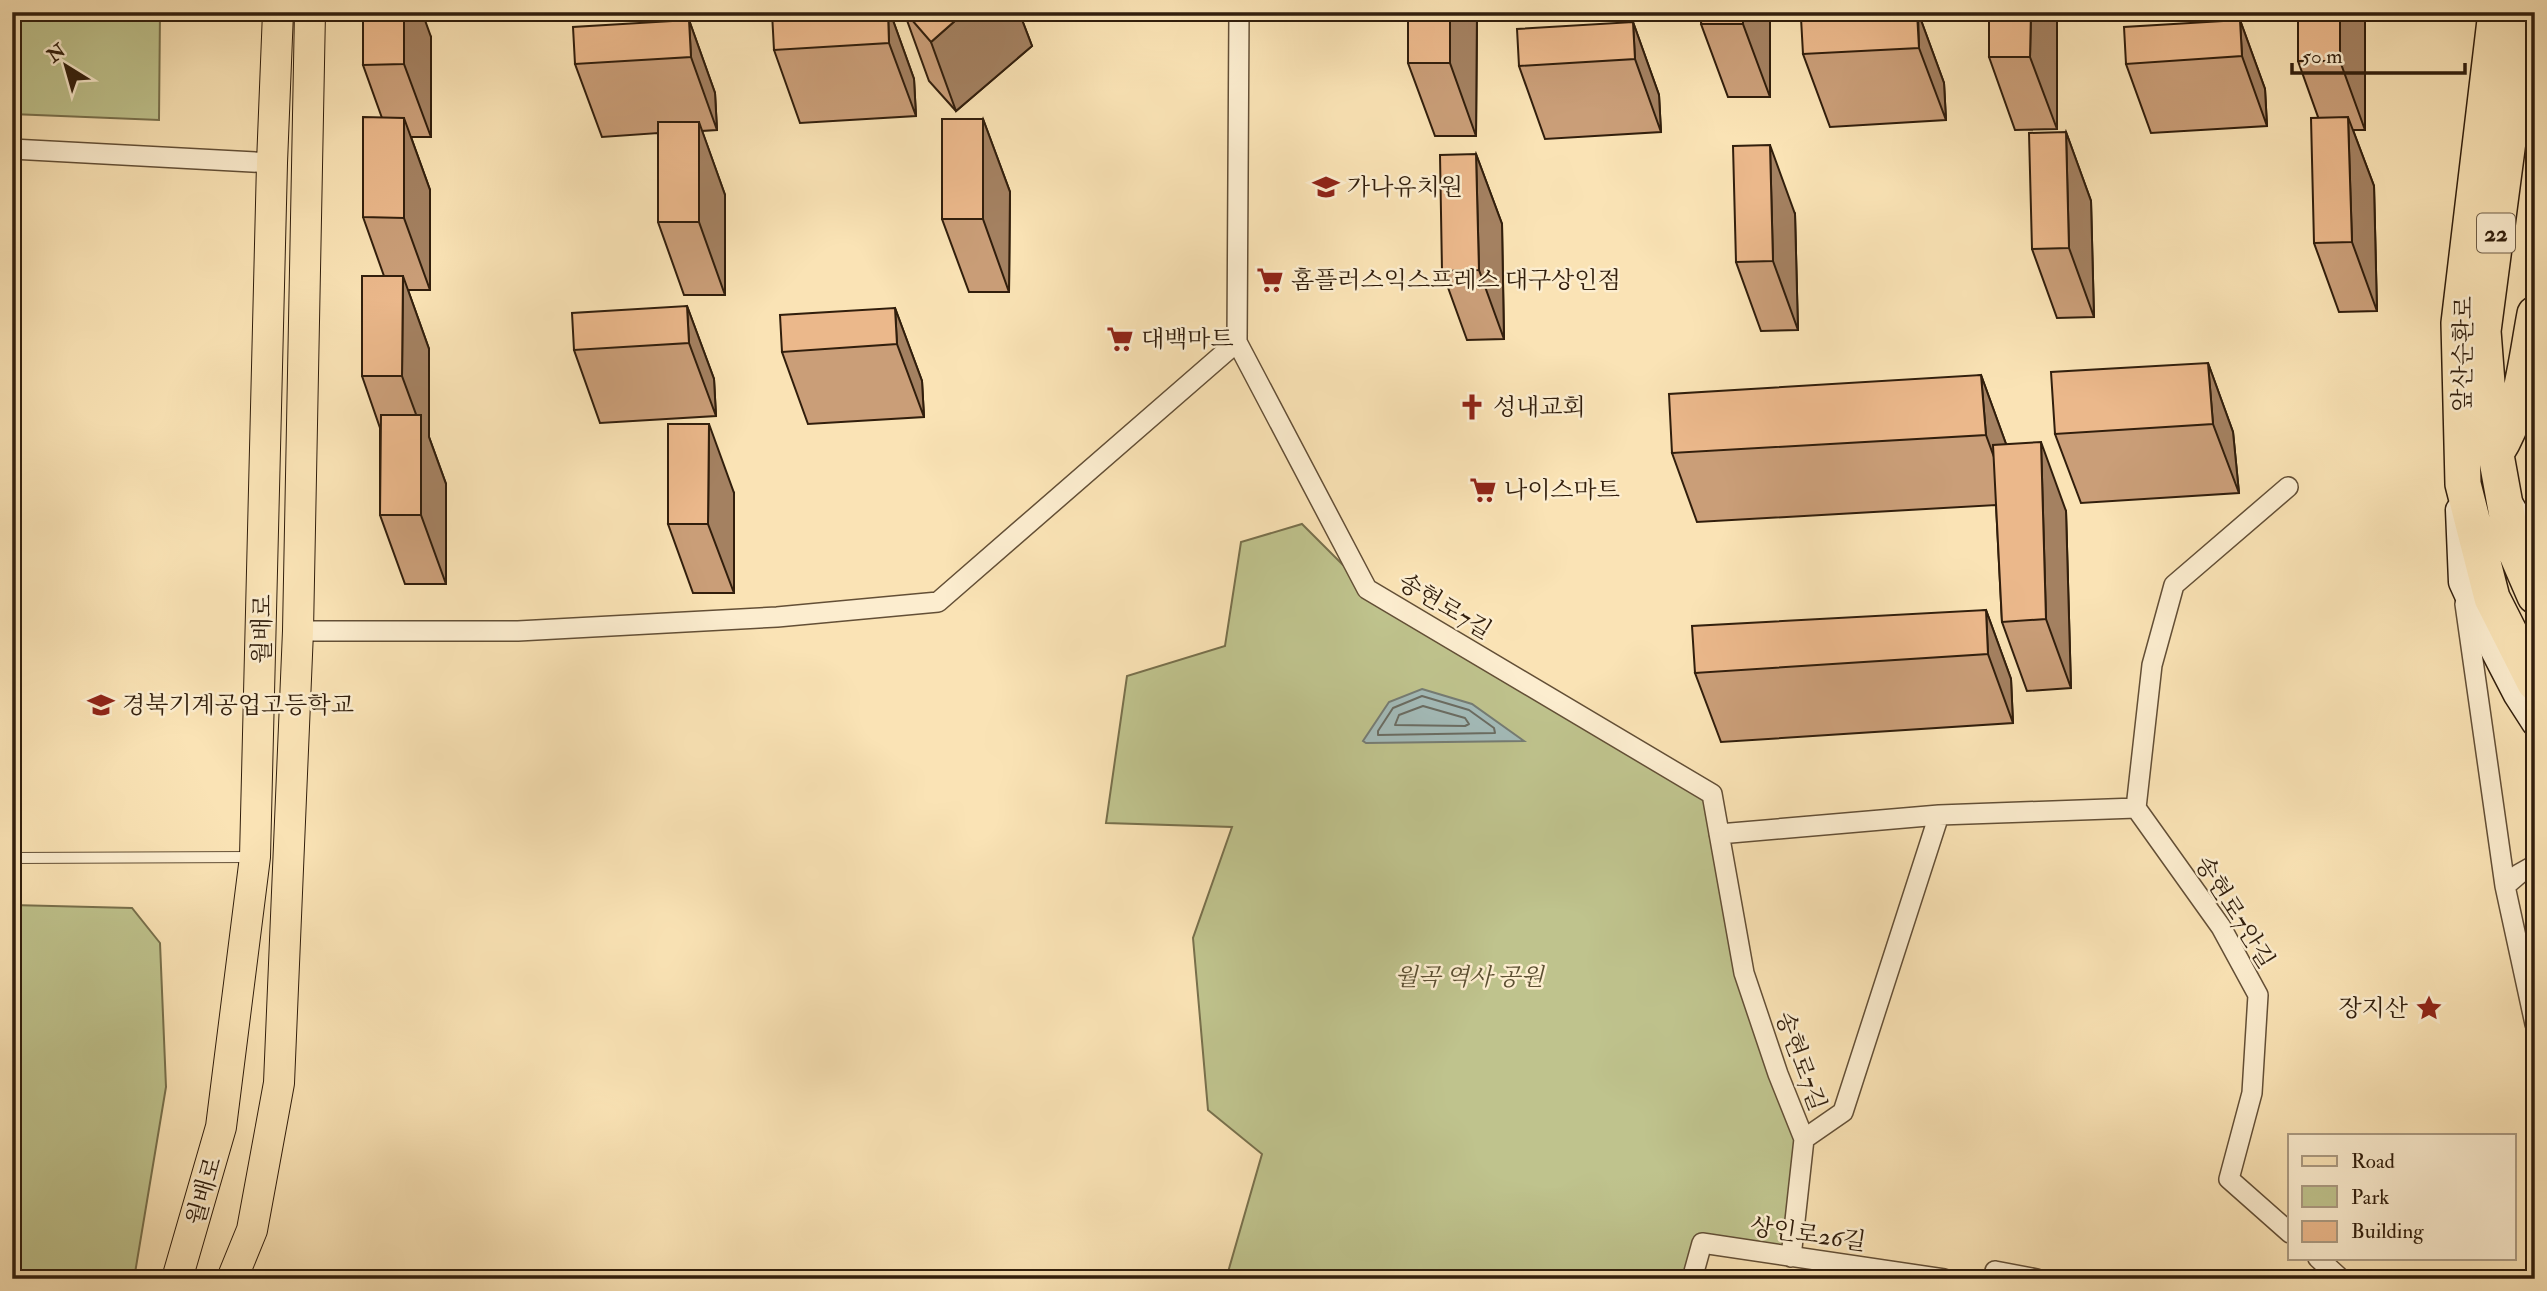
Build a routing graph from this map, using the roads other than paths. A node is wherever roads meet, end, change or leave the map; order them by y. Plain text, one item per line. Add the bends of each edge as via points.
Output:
1 (278, 12) edge
2 (310, 12) edge
3 (1239, 12) edge
4 (2479, 12) edge
5 (2496, 12) edge
6 (2525, 12) edge
7 (12, 149) edge
8 (272, 163) junction
9 (12, 239) edge
10 (2535, 314) edge
11 (1237, 342) junction
12 (2462, 434) junction
13 (2496, 453) junction
14 (2463, 484) junction
15 (2288, 487) dead end
16 (2501, 487) junction
17 (12, 492) edge
18 (2535, 547) edge
19 (2462, 582) junction
20 (2535, 596) edge
21 (298, 631) junction
22 (2535, 683) edge
23 (2535, 723) edge
24 (2136, 808) junction
25 (1939, 816) junction
26 (1718, 834) junction
27 (255, 857) junction
28 (12, 858) edge
29 (2535, 865) edge
30 (2505, 886) junction
31 (2535, 1024) edge
32 (1804, 1139) junction
33 (2288, 1231) edge
34 (1791, 1256) junction
35 (2320, 1260) edge
36 (177, 1279) edge
37 (232, 1279) edge
38 (1692, 1279) edge
39 (1944, 1279) edge
40 (1994, 1279) edge
41 (2037, 1279) edge
42 (2341, 1279) edge

1 - 8 main road, 월배로
2 - 21 main road, 월배로
3 - 11 street, 송현로7길
4 - 12 highway via 2442,366 2448,406
5 - 12 highway, 앞산순환로 / 22 via 2459,323
6 - 13 highway, 앞산순환로 / 22 via 2483,331
7 - 8 street
8 - 27 main road, 월배로
9 - 17 lane
10 - 13 highway via 2509,433
11 - 21 street via 938,602 777,617 518,631
11 - 26 street, 송현로7길 via 1367,589 1712,794
12 - 14 highway, 앞산순환로 / 22
13 - 16 highway, 앞산순환로
14 - 19 street via 2459,511
14 - 22 highway, 앞산순환로 / 22 via 2491,598
15 - 24 street via 2174,585 2152,665
16 - 18 street
16 - 20 highway, 앞산순환로 via 2512,543
19 - 23 street
19 - 30 street
21 - 37 main road, 월배로 via 279,1083 252,1230
24 - 25 street
24 - 33 street, 송현로7안길 via 2221,927 2258,995 2252,1093 2229,1179
25 - 26 street
25 - 32 street, 송현로7길 via 1843,1112
26 - 32 street, 송현로7길 via 1744,973
27 - 28 lane
27 - 36 main road, 월배로 via 221,1127
29 - 30 street
30 - 31 street
32 - 34 street, 송현로7길
34 - 38 street, 상인로26길 via 1702,1243
34 - 39 street, 상인로26길
35 - 42 street
40 - 41 street via 1995,1270

